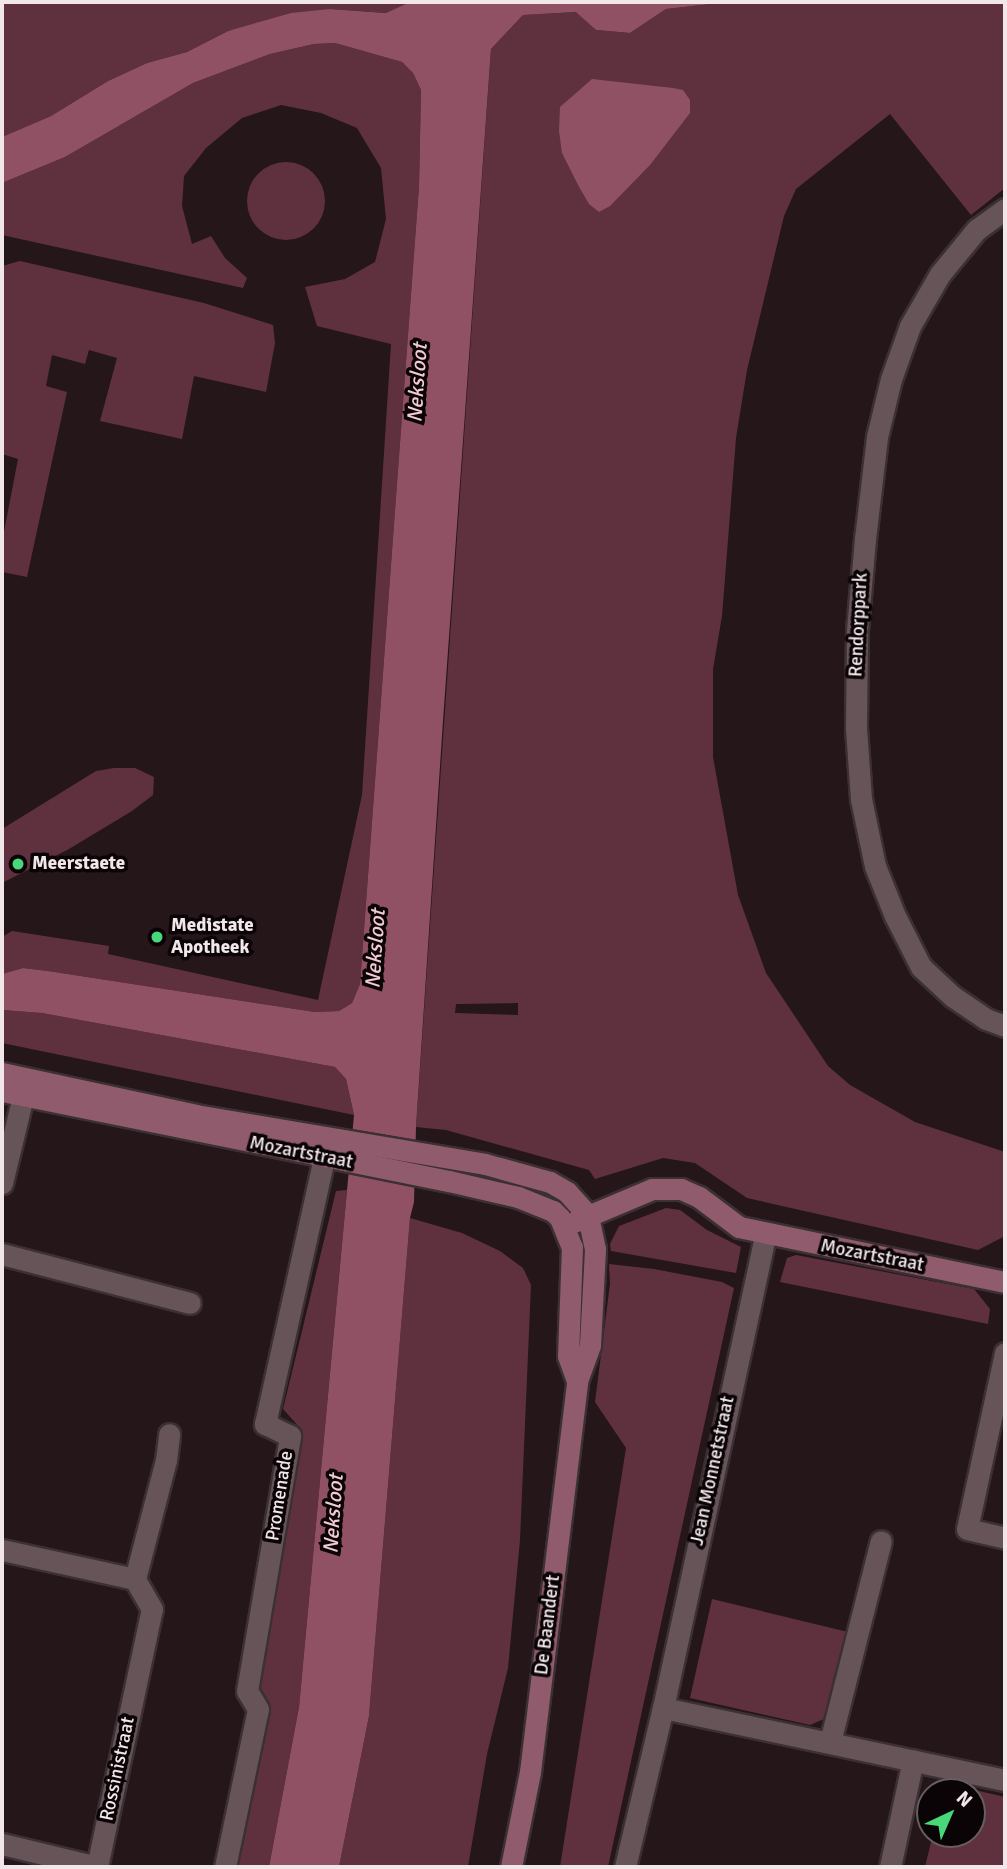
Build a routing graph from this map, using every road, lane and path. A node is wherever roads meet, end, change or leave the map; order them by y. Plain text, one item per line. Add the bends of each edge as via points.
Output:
1 (1005, 209) edge
2 (1005, 1026) edge
3 (2, 1073) edge
4 (25, 1087) junction
5 (2, 1091) edge
6 (336, 1149) junction
7 (2, 1183) edge
8 (587, 1215) junction
9 (564, 1227) junction
10 (765, 1234) junction
11 (2, 1254) edge
12 (1005, 1282) edge
13 (190, 1303) dead end
14 (1005, 1353) edge
15 (577, 1381) junction
16 (169, 1434) dead end
17 (1005, 1538) edge
18 (881, 1541) dead end
19 (2, 1550) edge
20 (135, 1579) junction
21 (663, 1708) junction
22 (831, 1742) junction
23 (913, 1760) junction
24 (1005, 1780) edge
25 (2, 1844) edge
26 (225, 1867) edge
27 (512, 1867) edge
28 (625, 1867) edge
29 (890, 1867) edge

1 - 2 street, Rendorppark via 977,229 940,274 910,326 891,379 877,438 864,539 856,728 862,799 875,866 895,916 921,967 952,996
3 - 4 main road, Mozartstraat
4 - 5 main road, Mozartstraat
4 - 6 main road, Mozartstraat via 196,1115
4 - 7 street
6 - 8 main road, Mozartstraat via 422,1152 550,1182 567,1192
6 - 9 main road, Mozartstraat via 421,1177 518,1197 554,1211
6 - 26 street, Promenade via 265,1424 290,1436 247,1690 258,1709
8 - 9 main road, Mozartstraat
8 - 10 main road, Mozartstraat via 652,1189 681,1189 739,1227
8 - 15 main road, De Baandert via 595,1249 590,1345
9 - 15 main road, De Baandert via 572,1247 568,1356
10 - 12 main road, Mozartstraat
10 - 21 street, Jean Monnetstraat
11 - 13 street
14 - 17 street via 967,1529
15 - 27 main road, De Baandert via 530,1772
16 - 20 street
18 - 22 street
19 - 20 street
20 - 25 street, Rossinistraat via 152,1609 97,1867
21 - 22 street
21 - 28 street, Jean Monnetstraat
22 - 23 street
23 - 24 street
23 - 29 street

